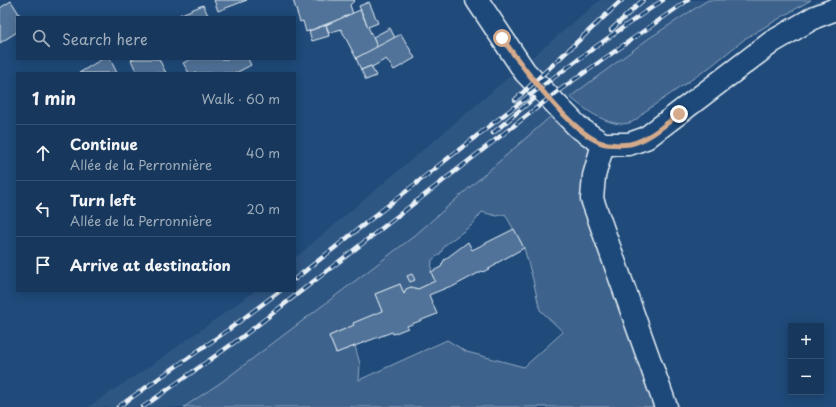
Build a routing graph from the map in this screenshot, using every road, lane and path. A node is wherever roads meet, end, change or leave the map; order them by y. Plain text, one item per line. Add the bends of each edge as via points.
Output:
1 (477, 0) edge
2 (836, 9) edge
3 (603, 144) junction
4 (666, 407) edge

1 - 3 street via 525,72 578,127
2 - 3 street via 814,17 772,42 646,138 629,144
3 - 4 street via 594,176 592,199

